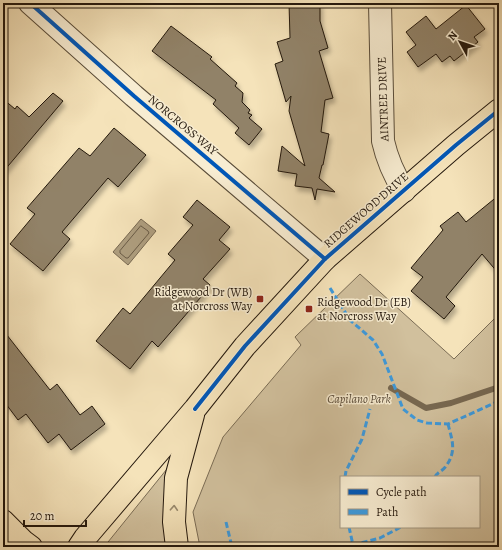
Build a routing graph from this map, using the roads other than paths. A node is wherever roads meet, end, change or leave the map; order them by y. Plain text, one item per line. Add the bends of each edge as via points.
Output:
1 (30, 3) edge
2 (380, 3) edge
3 (499, 110) edge
4 (404, 191) junction
5 (325, 259) junction
6 (195, 409) junction
7 (3, 521) edge
8 (31, 547) edge
9 (79, 547) edge
10 (177, 547) edge

1 - 5 street, NORCROSS WAY via 134,96
2 - 4 street, AINTREE DRIVE via 383,141 388,161
3 - 4 main road, RIDGEWOOD DRIVE
4 - 5 main road, RIDGEWOOD DRIVE
5 - 6 main road, RIDGEWOOD DRIVE via 246,346
6 - 9 main road, RIDGEWOOD DRIVE
10 -> 6 main road via 174,522 176,478
7 - 8 main road

